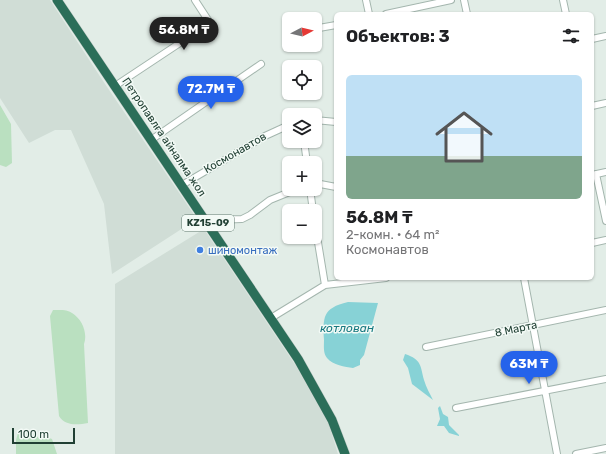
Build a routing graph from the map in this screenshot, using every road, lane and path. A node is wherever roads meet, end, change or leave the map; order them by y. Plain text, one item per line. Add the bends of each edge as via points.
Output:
1 (57, 0) edge
2 (195, 0) edge
3 (366, 0) edge
4 (451, 0) edge
5 (464, 0) edge
6 (563, 0) edge
7 (369, 12) edge
8 (395, 12) edge
9 (467, 12) edge
10 (566, 12) edge
11 (334, 25) edge
12 (322, 27) edge
13 (606, 36) edge
14 (594, 39) edge
15 (261, 64) dead end
16 (115, 86) junction
17 (606, 103) edge
18 (594, 106) edge
19 (322, 121) edge
20 (334, 122) edge
21 (282, 128) edge
22 (152, 140) junction
23 (606, 172) edge
24 (594, 175) edge
25 (322, 184) edge
26 (182, 185) junction
27 (334, 187) edge
28 (282, 195) edge
29 (606, 221) edge
30 (209, 225) junction
31 (606, 240) edge
32 (594, 243) edge
33 (318, 244) edge
34 (369, 280) edge
35 (524, 280) edge
36 (325, 285) junction
37 (606, 310) edge
38 (271, 318) junction
39 (533, 325) junction
40 (426, 347) dead end
41 (606, 379) edge
42 (545, 392) junction
43 (456, 408) dead end
44 (606, 448) edge
45 (345, 454) edge
46 (557, 454) edge
47 (576, 454) edge

1 - 16 highway, Петропавлға айналма жол / KZ15-09
2 - 16 street via 208,20 207,25
3 - 7 street
4 - 8 street
5 - 9 street
6 - 10 street
11 - 12 street
13 - 14 street
15 - 22 street
16 - 22 highway, Петропавлға айналма жол / KZ15-09
17 - 18 street
19 - 20 street
21 - 26 street, Космонавтов
22 - 26 highway, Петропавлға айналма жол / KZ15-09
23 - 24 street
24 - 29 street
25 - 27 street
26 - 30 highway, Петропавлға айналма жол / KZ15-09
28 - 30 street via 270,200 246,217 215,220
30 - 38 highway, Петропавлға айналма жол / KZ15-09
31 - 32 street
33 - 36 street
34 - 36 street
35 - 39 street
36 - 38 street
37 - 39 street, 8 Марта
38 - 45 highway, Петропавлға айналма жол / KZ15-09 via 316,389
39 - 40 street, 8 Марта
39 - 42 street
41 - 42 street
42 - 43 street
42 - 46 street
44 - 47 street

